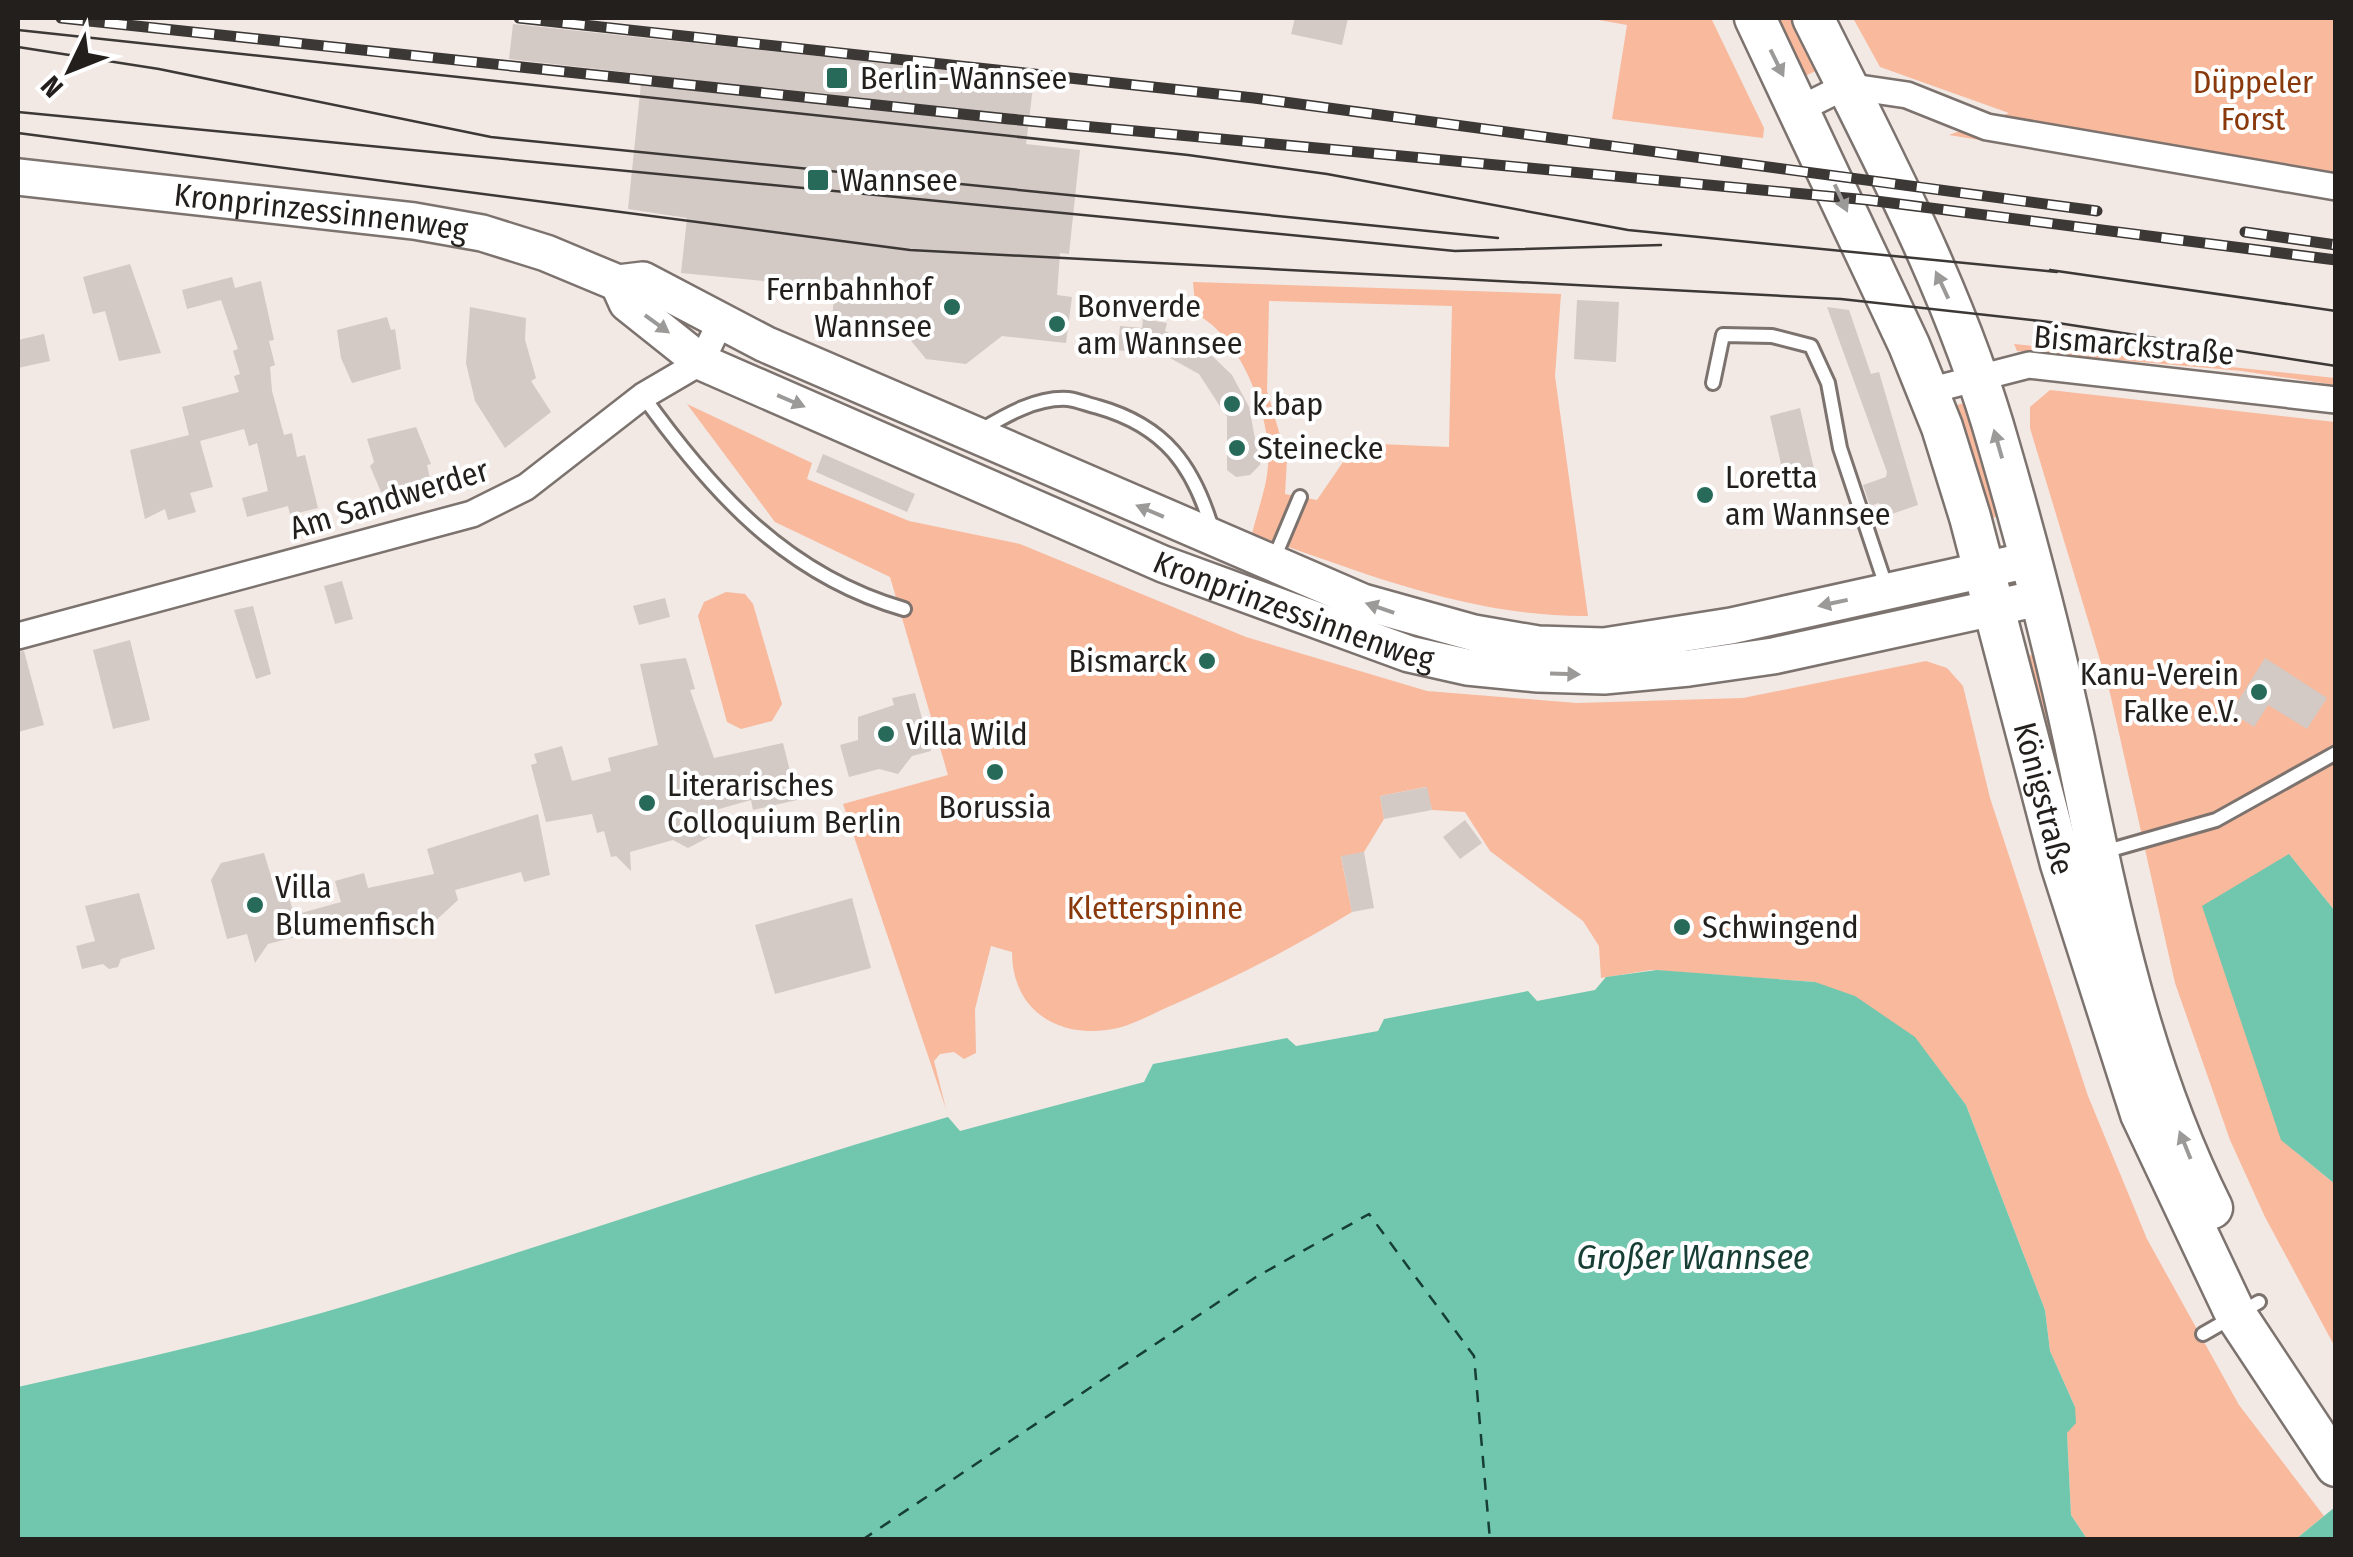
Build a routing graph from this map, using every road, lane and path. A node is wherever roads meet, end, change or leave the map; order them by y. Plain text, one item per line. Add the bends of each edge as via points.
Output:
1 (1755, 18) edge
2 (1813, 18) edge
3 (1846, 86) junction
4 (1800, 109) junction
5 (18, 177) edge
6 (2336, 187) edge
7 (618, 283) junction
8 (720, 322) junction
9 (702, 362) junction
10 (1978, 376) junction
11 (1713, 383) dead end
12 (1928, 391) junction
13 (643, 396) junction
14 (2336, 400) edge
15 (973, 434) junction
16 (1300, 497) dead end
17 (1215, 539) junction
18 (1272, 563) junction
19 (1984, 570) junction
20 (2034, 579) junction
21 (1888, 591) junction
22 (1254, 601) junction
23 (904, 608) dead end
24 (1994, 609) junction
25 (1896, 630) junction
26 (18, 636) edge
27 (2336, 752) edge
28 (2078, 859) junction
29 (2331, 1445) edge

1 -> 4 main road, Königstraße
2 - 3 main road, Königstraße
3 - 4 street
3 - 6 street via 1907,95 1987,127
10 -> 3 main road, Königstraße via 1946,293
4 -> 12 main road, Königstraße
5 - 7 main road, Kronprinzessinnenweg via 414,220 482,233
7 - 8 main road, Kronprinzessinnenweg via 644,280
7 -> 9 main road, Kronprinzessinnenweg via 626,302
8 - 9 street
8 - 15 main road, Kronprinzessinnenweg
9 - 13 street, Am Sandwerder
9 -> 22 main road, Kronprinzessinnenweg
10 - 12 street, Bismarckstraße
10 - 14 street, Bismarckstraße via 2029,365
20 -> 10 main road, Königstraße
11 - 21 lane via 1723,335 1782,337 1810,346 1828,383 1840,448
12 - 19 main road, Königstraße
13 - 23 lane via 716,492 766,539 819,574
13 - 26 street, Am Sandwerder via 526,487 472,514
17 -> 15 main road, Kronprinzessinnenweg
15 - 17 lane via 1020,408 1067,399 1116,412 1150,428 1184,463
16 - 18 lane
17 - 18 main road, Kronprinzessinnenweg
21 -> 18 main road, Kronprinzessinnenweg via 1616,644 1538,644 1419,621
18 - 22 main road
19 - 20 main road, Kronprinzessinnenweg
19 - 21 main road, Kronprinzessinnenweg
19 - 24 main road, Königstraße
20 - 24 main road, Kronprinzessinnenweg
20 - 28 main road, Königstraße via 2073,737
21 - 25 main road
22 -> 25 main road, Kronprinzessinnenweg via 1410,654 1538,674 1689,668
24 - 25 main road, Kronprinzessinnenweg
24 - 28 main road, Königstraße
27 - 28 lane via 2216,820
28 - 29 main road, Königstraße via 2200,1183 2233,1317

